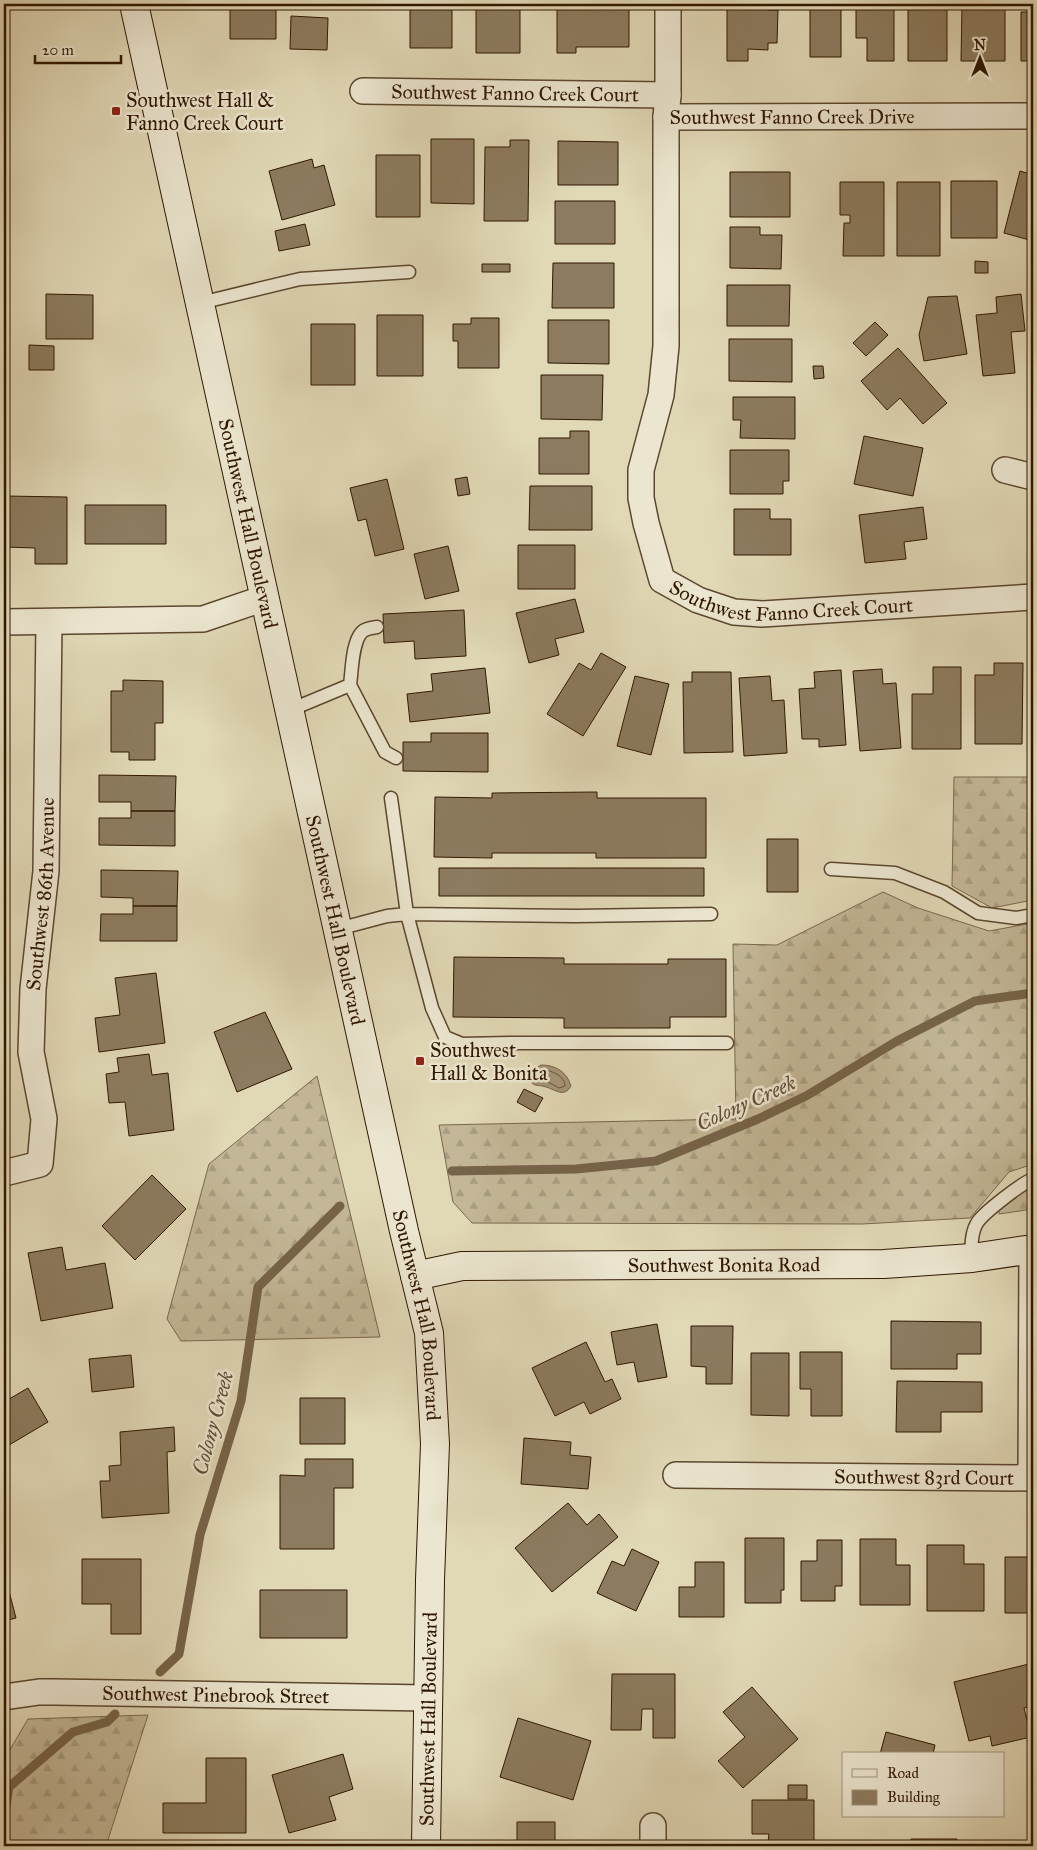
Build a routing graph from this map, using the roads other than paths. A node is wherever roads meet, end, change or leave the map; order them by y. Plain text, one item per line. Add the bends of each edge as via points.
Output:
1 (134, 4) edge
2 (668, 4) edge
3 (363, 91) dead end
4 (667, 106) junction
5 (1033, 116) edge
6 (409, 272) dead end
7 (200, 303) junction
8 (1005, 470) dead end
9 (1033, 477) edge
10 (1033, 597) edge
11 (266, 598) junction
12 (4, 622) edge
13 (49, 622) junction
14 (376, 627) dead end
15 (350, 685) junction
16 (290, 710) junction
17 (396, 758) dead end
18 (392, 798) dead end
19 (831, 869) dead end
20 (407, 914) junction
21 (711, 914) dead end
22 (1033, 915) edge
23 (338, 930) junction
24 (727, 1042) dead end
25 (4, 1173) edge
26 (1033, 1179) edge
27 (1033, 1249) edge
28 (972, 1258) junction
29 (415, 1276) junction
30 (676, 1475) dead end
31 (4, 1697) edge
32 (428, 1698) junction
33 (426, 1846) edge

1 - 7 main road, Southwest Hall Boulevard
2 - 4 street, Southwest Fanno Creek Drive
3 - 4 street, Southwest Fanno Creek Court
4 - 5 street, Southwest Fanno Creek Drive
4 - 10 street, Southwest Fanno Creek Court via 666,346 661,395 642,470 641,498 662,580 698,600 734,612 762,614
6 - 7 lane via 300,279
7 - 11 main road, Southwest Hall Boulevard
8 - 9 street
11 - 13 street via 203,619
11 - 16 main road, Southwest Hall Boulevard
12 - 13 street
13 - 25 street, Southwest 86th Avenue via 46,871 33,989 31,1052 44,1119 40,1164
14 - 15 lane via 361,632 354,653
15 - 16 lane
15 - 17 lane via 385,752
16 - 23 main road, Southwest Hall Boulevard
18 - 20 lane
19 - 22 lane via 895,873 944,892 978,913 1016,918
20 - 21 lane
20 - 23 lane via 387,916
20 - 24 lane via 432,1008 445,1037 462,1044
23 - 29 main road, Southwest Hall Boulevard
26 - 28 lane via 977,1222 971,1243
27 - 28 main road, Southwest Bonita Road
27 - 30 street, Southwest 83rd Court via 1031,1478
28 - 29 main road, Southwest Bonita Road via 884,1264 462,1266
29 - 32 main road, Southwest Hall Boulevard via 429,1333 435,1444
31 - 32 street, Southwest Pinebrook Street via 54,1692
32 - 33 main road, Southwest Hall Boulevard

